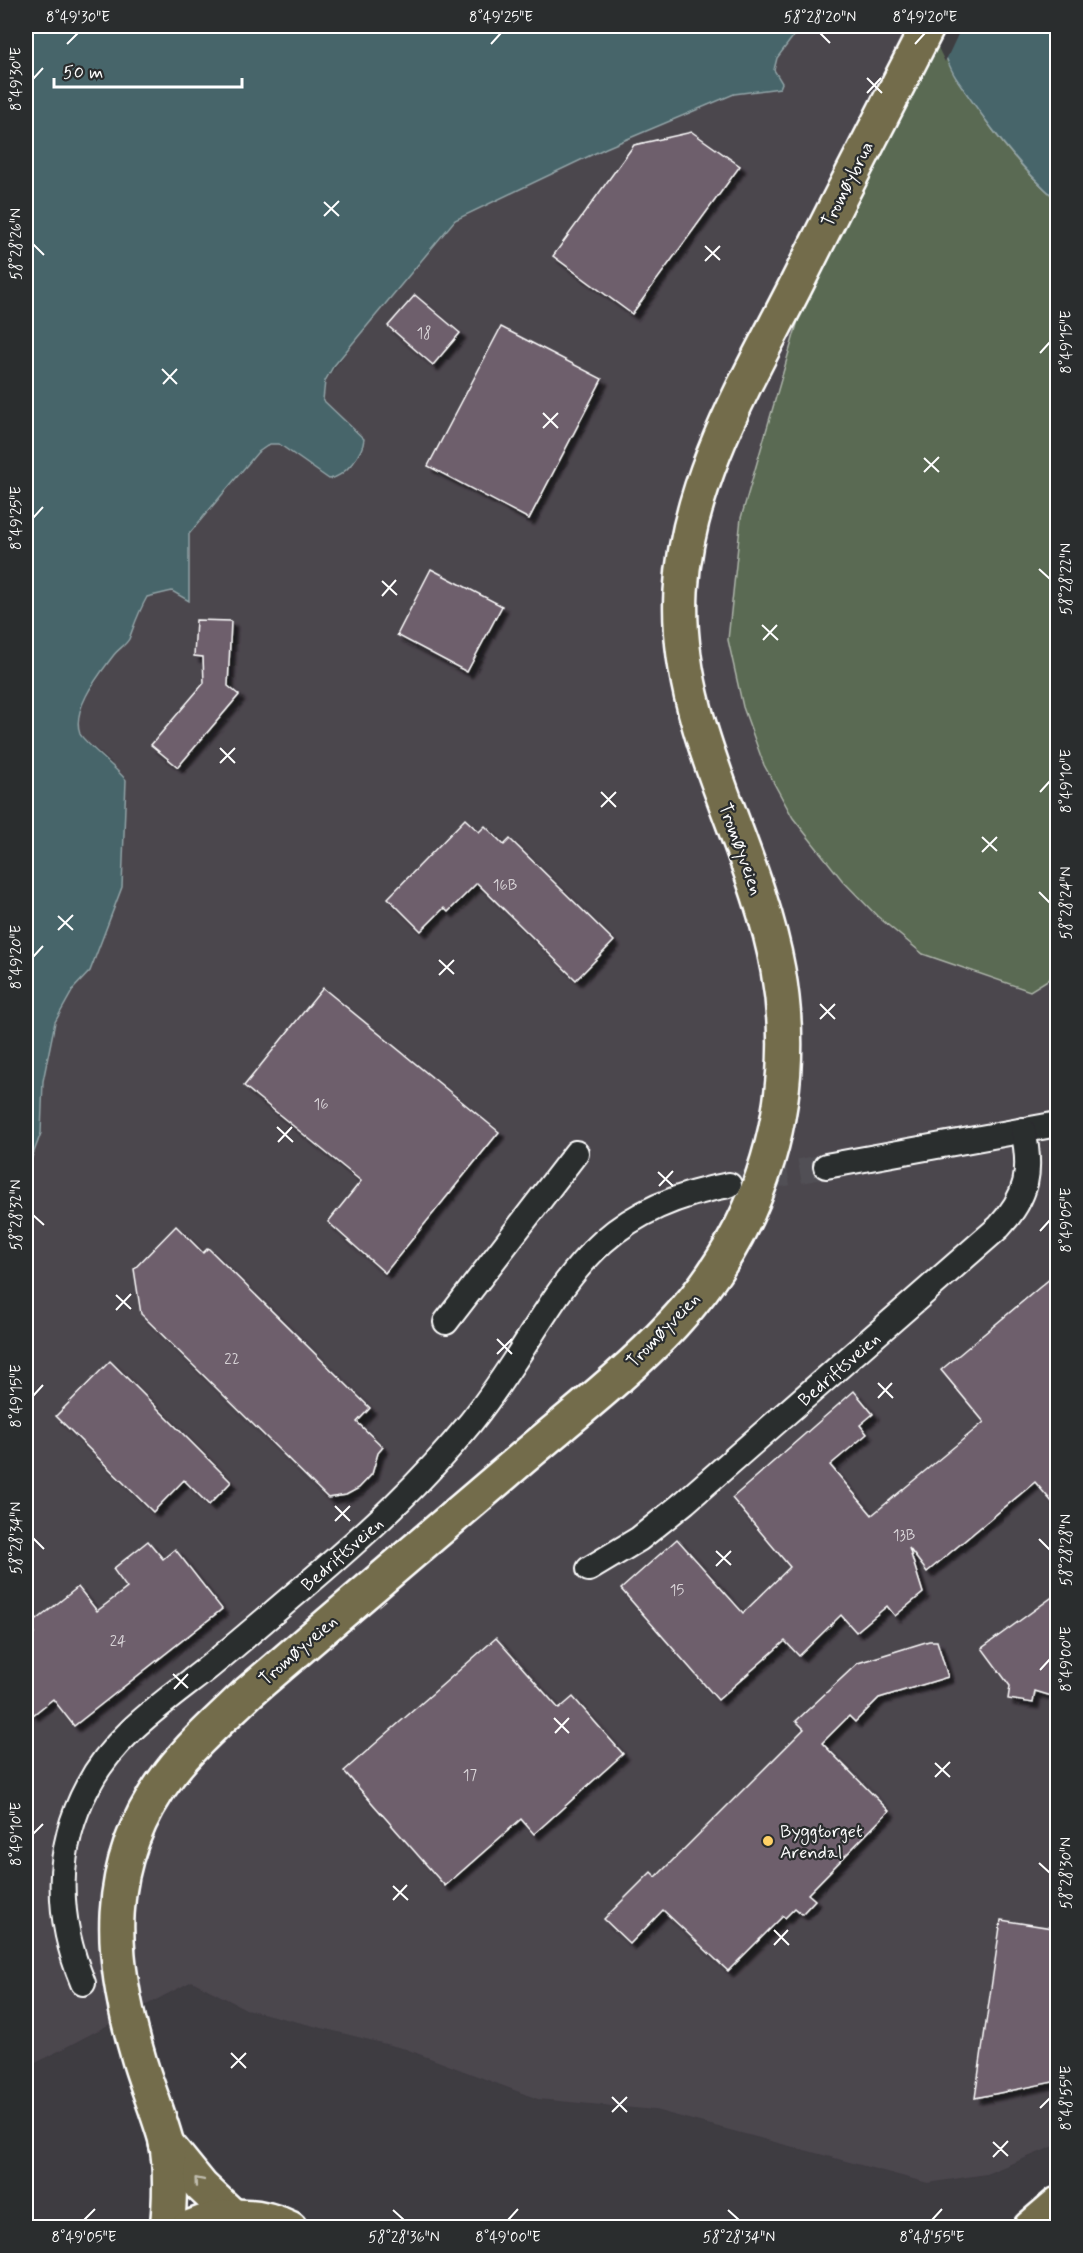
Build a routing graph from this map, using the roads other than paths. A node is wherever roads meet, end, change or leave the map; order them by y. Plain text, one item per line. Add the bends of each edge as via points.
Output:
1 (928, 26) edge
2 (767, 342) joint
3 (1058, 1124) edge
4 (1023, 1130) junction
5 (576, 1154) dead end
6 (826, 1166) tunnel mouth
7 (729, 1185) tunnel mouth
8 (446, 1322) dead end
9 (589, 1569) dead end
10 (82, 1983) dead end
11 (166, 2144) junction
12 (1058, 2204) edge
13 (233, 2216) junction
14 (166, 2228) edge
15 (189, 2228) edge
16 (290, 2228) edge
17 (1030, 2228) edge

1 - 2 main road, Tromøybrua
2 - 11 main road, Tromøyveien via 741,391 701,490 689,532 681,592 685,664 693,706 760,901 783,994 785,1069 768,1164 744,1224 723,1261 673,1324 591,1400 249,1692 202,1736 152,1799 124,1861 115,1929 126,2012
3 - 4 street
4 - 6 street
4 - 9 street, Bedriftsveien via 1028,1151 1024,1191 1015,1210 999,1227 685,1503 639,1539
5 - 8 street
7 - 10 street, Bedriftsveien via 650,1208 606,1237 560,1289 484,1405 399,1503 117,1743 84,1794 68,1837 63,1865 65,1929
13 -> 11 main road, Tromøyveien
11 - 14 main road, Tromøyveien
12 - 17 main road
13 - 15 main road
13 - 16 main road via 270,2220

